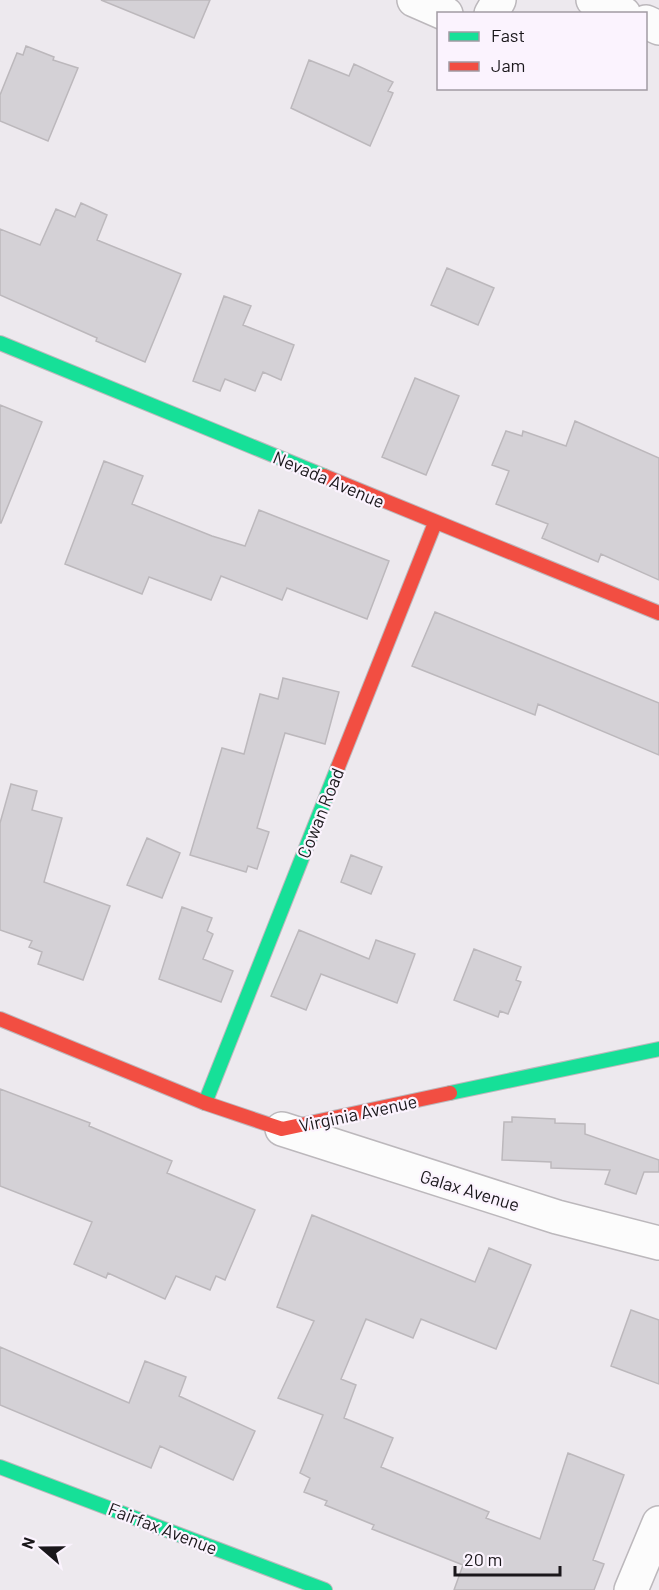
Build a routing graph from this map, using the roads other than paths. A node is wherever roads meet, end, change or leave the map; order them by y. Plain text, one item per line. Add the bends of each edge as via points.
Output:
1 (414, 0) edge
2 (593, 0) edge
3 (441, 12) edge
4 (620, 12) edge
5 (0, 343) edge
6 (435, 523) junction
7 (659, 613) edge
8 (0, 1019) edge
9 (659, 1049) edge
10 (205, 1103) junction
11 (282, 1129) junction
12 (659, 1243) edge
13 (0, 1467) edge
14 (659, 1523) edge
15 (325, 1590) edge
16 (631, 1590) edge

1 - 3 street
2 - 4 street
5 - 6 street, Nevada Avenue
6 - 7 street, Nevada Avenue
6 - 10 street, Cowan Road
8 - 10 street, Virginia Avenue
9 - 11 street, Virginia Avenue
10 - 11 street, Virginia Avenue
11 - 12 street, Galax Avenue via 557,1217
13 - 15 street, Fairfax Avenue
14 - 16 street

